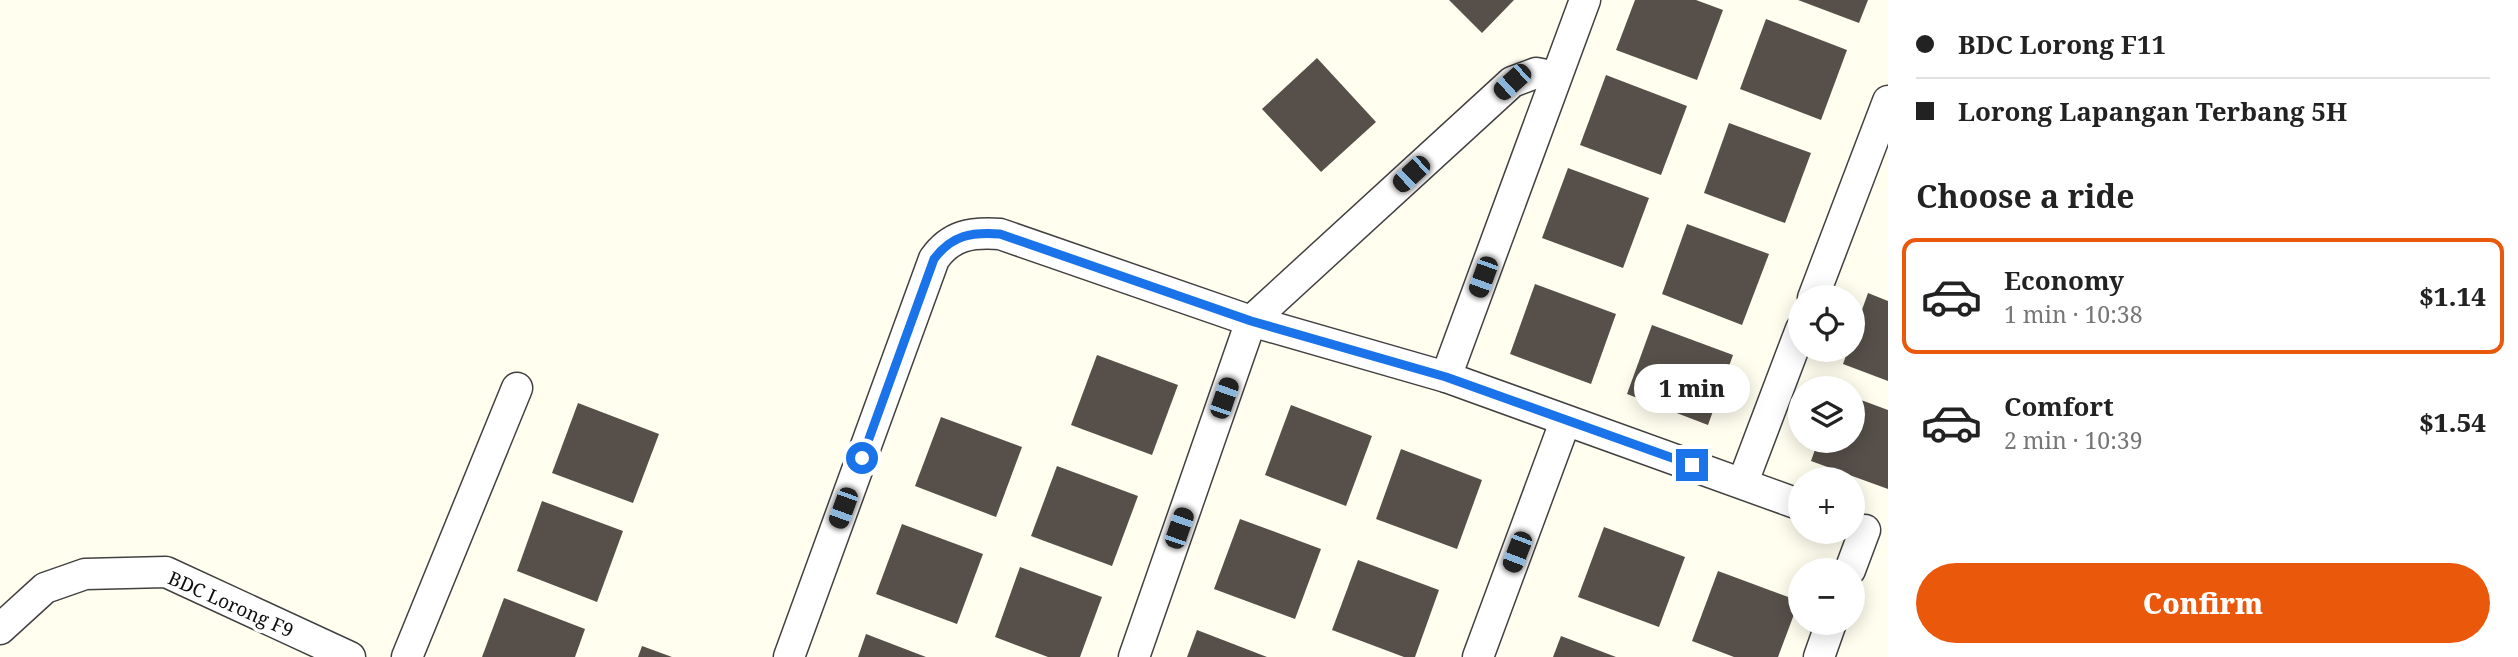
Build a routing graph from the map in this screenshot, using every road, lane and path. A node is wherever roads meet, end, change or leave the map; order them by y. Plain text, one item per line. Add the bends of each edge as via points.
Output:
1 (1585, 0) edge
2 (1556, 77) junction
3 (1888, 101) edge
4 (1818, 285) edge
5 (1251, 321) junction
6 (1788, 362) edge
7 (1446, 377) junction
8 (517, 388) dead end
9 (1565, 422) junction
10 (1742, 482) junction
11 (1788, 500) edge
12 (1869, 531) edge
13 (1856, 558) edge
14 (0, 629) edge
15 (1827, 635) edge
16 (350, 657) edge
17 (407, 657) edge
18 (789, 657) edge
19 (1134, 657) edge
20 (1478, 657) edge
21 (1819, 657) edge

1 - 2 street
2 - 5 street via 1536,73 1512,82
2 - 7 street
3 - 4 street
5 - 7 street
5 - 18 street via 1000,234 962,236 946,243 934,259
5 - 19 street
6 - 10 street
7 - 9 street
8 - 17 street
9 - 10 street
9 - 20 street
10 - 11 street
12 - 13 street
14 - 16 street, BDC Lorong F9 via 45,588 85,574 166,572
15 - 21 street

